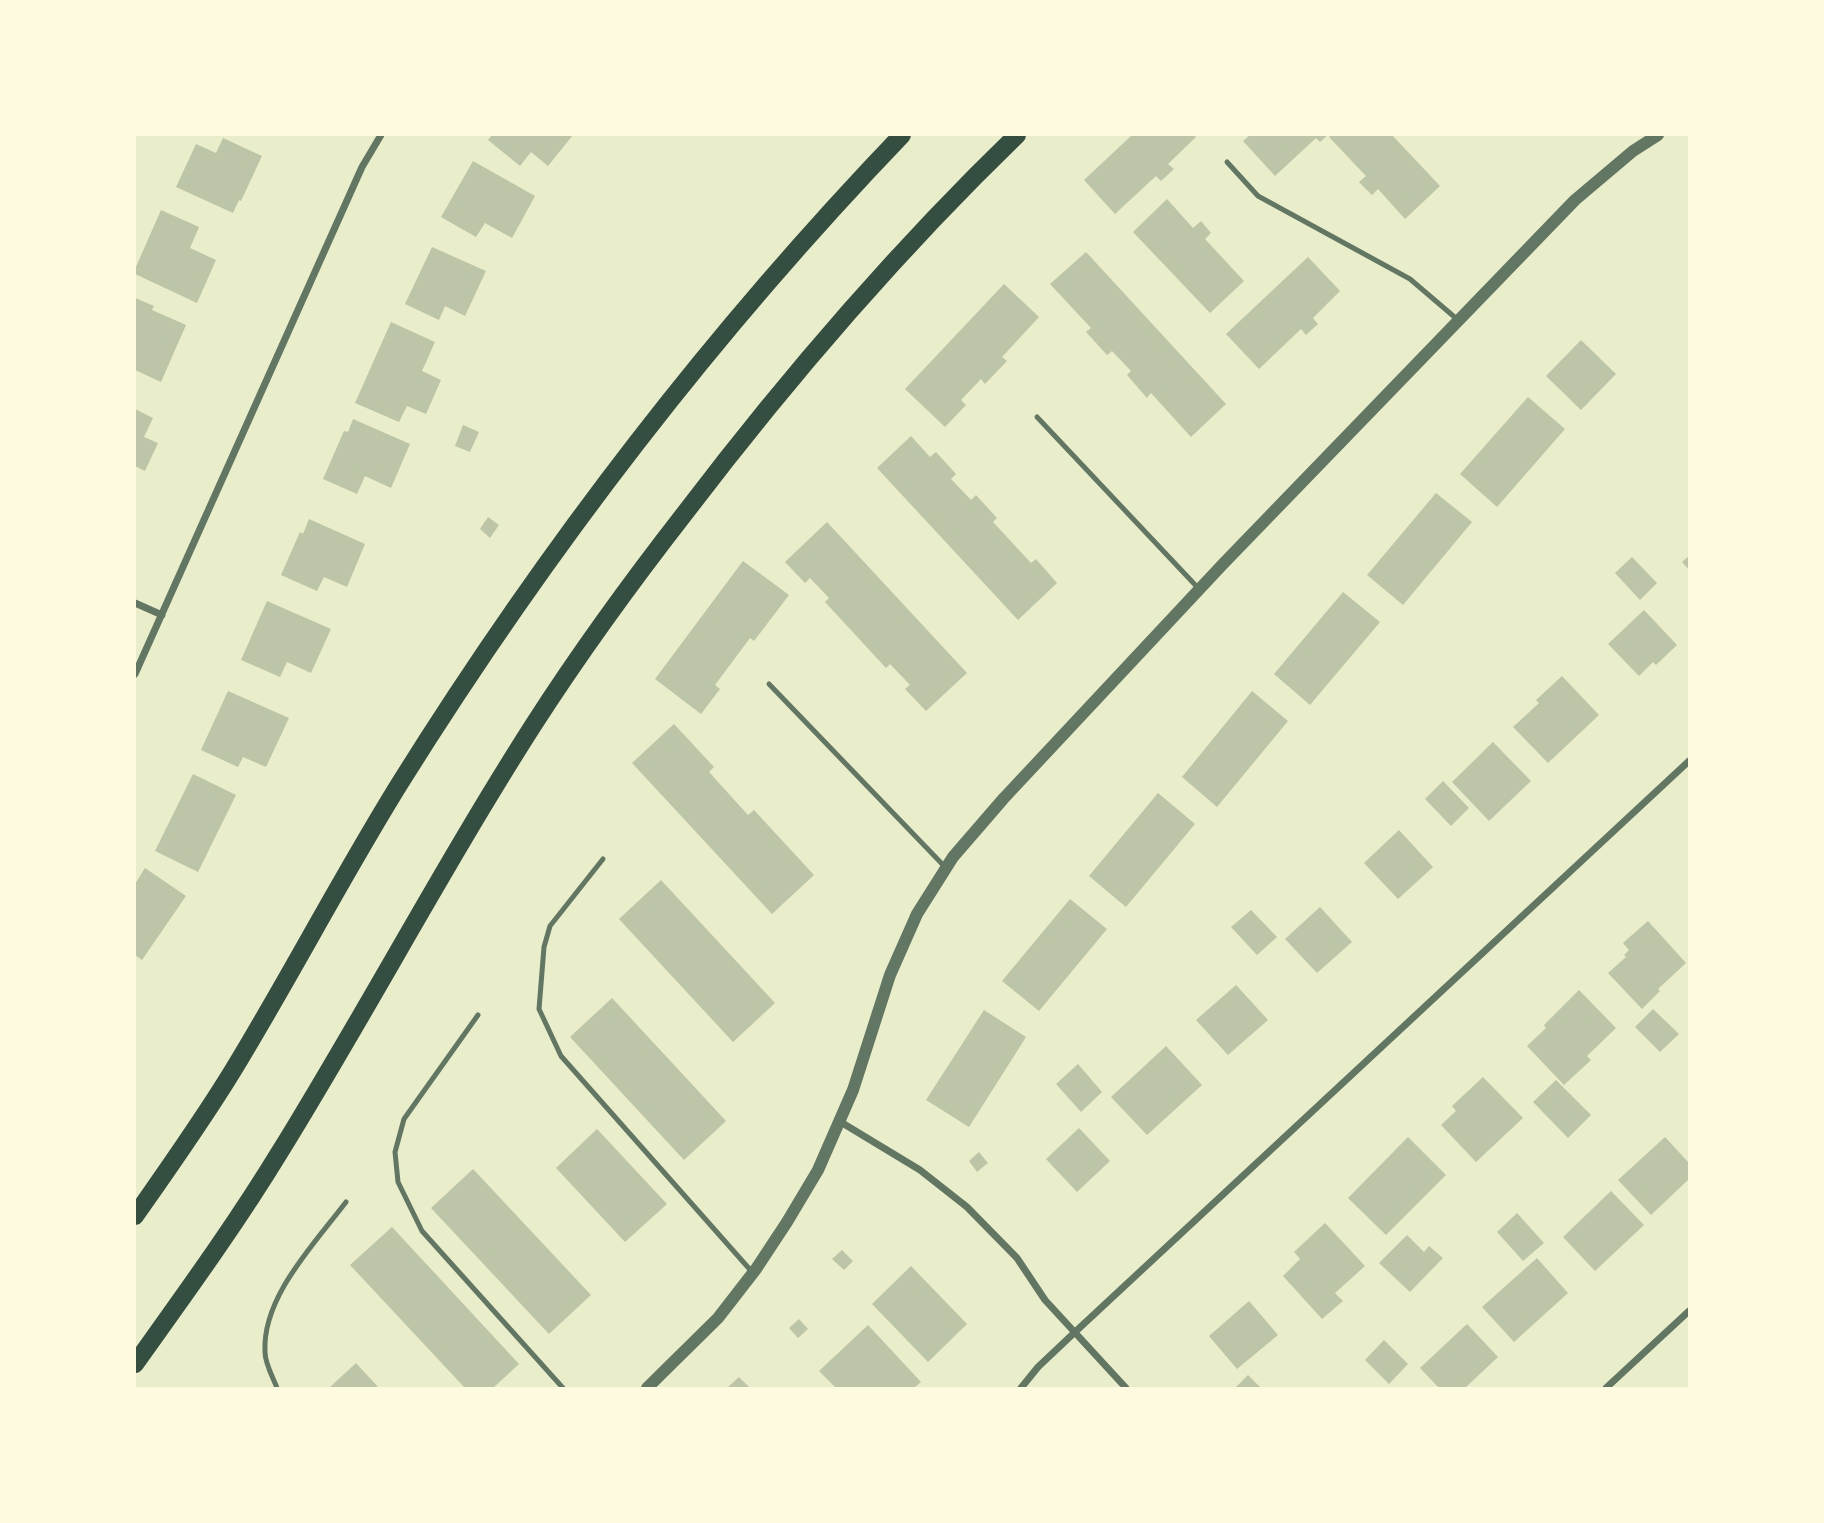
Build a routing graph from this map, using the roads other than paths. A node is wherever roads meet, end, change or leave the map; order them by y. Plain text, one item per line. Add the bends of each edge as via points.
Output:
1 (381, 135) edge
2 (902, 135) edge
3 (1017, 135) edge
4 (1658, 135) edge
5 (1227, 162) dead end
6 (1458, 320) junction
7 (1037, 417) dead end
8 (1200, 590) junction
9 (135, 603) edge
10 (162, 615) junction
11 (135, 674) edge
12 (769, 684) dead end
13 (1689, 761) edge
14 (603, 859) dead end
15 (946, 868) junction
16 (478, 1015) dead end
17 (839, 1121) junction
18 (346, 1202) dead end
19 (135, 1216) edge
20 (753, 1273) junction
21 (1689, 1311) edge
22 (1074, 1333) junction
23 (135, 1364) edge
24 (277, 1388) edge
25 (563, 1388) edge
26 (647, 1388) edge
27 (1021, 1388) edge
28 (1126, 1388) edge
29 (1606, 1388) edge

1 - 10 street via 362,167
2 - 19 main road via 705,357 618,464 536,578 398,786 231,1074
3 - 23 main road via 892,262 808,356 599,628 481,811 281,1151
4 - 6 street via 1575,200
5 - 6 lane via 1258,196 1410,279
6 - 8 street
7 - 8 lane
8 - 15 street via 1004,798
9 - 10 street
10 - 11 street
12 - 15 lane
13 - 22 street
14 - 20 lane via 551,926 544,947 539,1009 561,1056
15 - 17 street via 917,914 890,975
16 - 25 lane via 404,1119 395,1152 397,1182 422,1231
17 - 20 street via 818,1170
17 - 22 street via 920,1170 967,1208 1017,1258
18 - 24 lane via 290,1275 268,1317 264,1354
20 - 26 street via 718,1318
21 - 29 street
22 - 27 street
22 - 28 street

